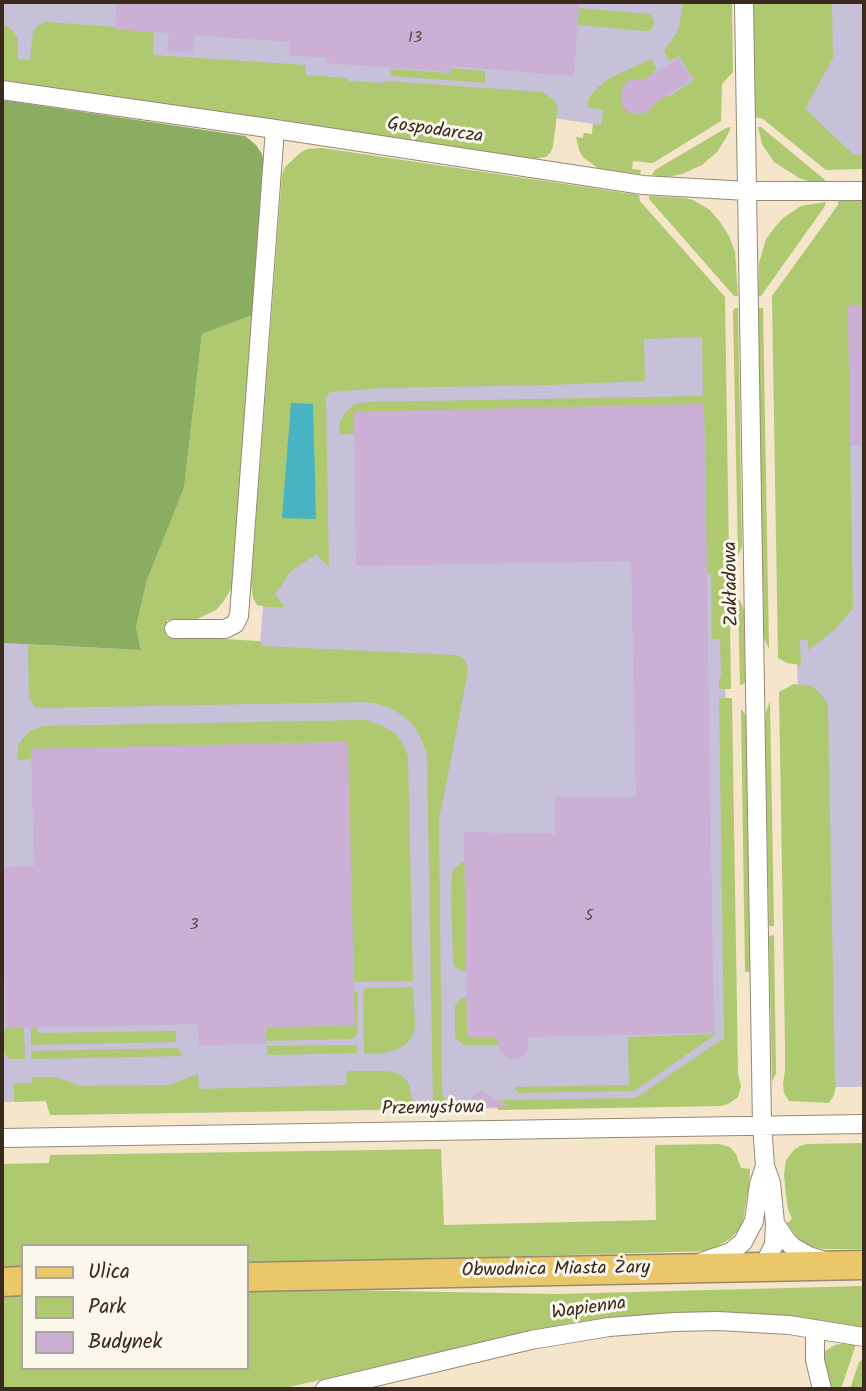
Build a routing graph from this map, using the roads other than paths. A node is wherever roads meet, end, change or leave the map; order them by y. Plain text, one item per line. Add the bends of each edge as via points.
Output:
1 (744, 2) edge
2 (2, 90) edge
3 (275, 129) junction
4 (747, 191) junction
5 (864, 191) edge
6 (174, 629) dead end
7 (864, 1124) edge
8 (762, 1125) junction
9 (2, 1138) edge
10 (765, 1166) junction
11 (754, 1220) junction
12 (775, 1223) junction
13 (857, 1265) edge
14 (762, 1268) junction
15 (677, 1269) junction
16 (248, 1277) edge
17 (21, 1281) edge
18 (2, 1282) edge
19 (815, 1329) junction
20 (864, 1337) edge
21 (325, 1389) edge
22 (822, 1389) edge

1 - 4 street, Zakładowa
2 - 3 street, Gospodarcza
3 - 4 street, Gospodarcza via 643,185
3 - 6 street via 239,616 225,629
4 - 5 street, Gospodarcza
4 - 8 street, Zakładowa
7 - 8 street, Przemysłowa
8 - 9 street, Przemysłowa
8 - 10 street, Zakładowa
10 - 11 street, Zakładowa
10 - 12 street, Zakładowa
11 - 14 street, Zakładowa via 754,1247
11 - 15 street, Zakładowa via 743,1242 731,1252
12 - 13 street via 801,1252
12 - 14 street, Zakładowa via 774,1245
13 - 14 main road, Obwodnica Miasta Żary
14 - 15 main road, Obwodnica Miasta Żary
15 - 16 main road, Obwodnica Miasta Żary
17 - 18 main road
19 - 20 street, Wapienna
19 - 21 street, Wapienna via 718,1321 609,1327 531,1340
19 - 22 street

